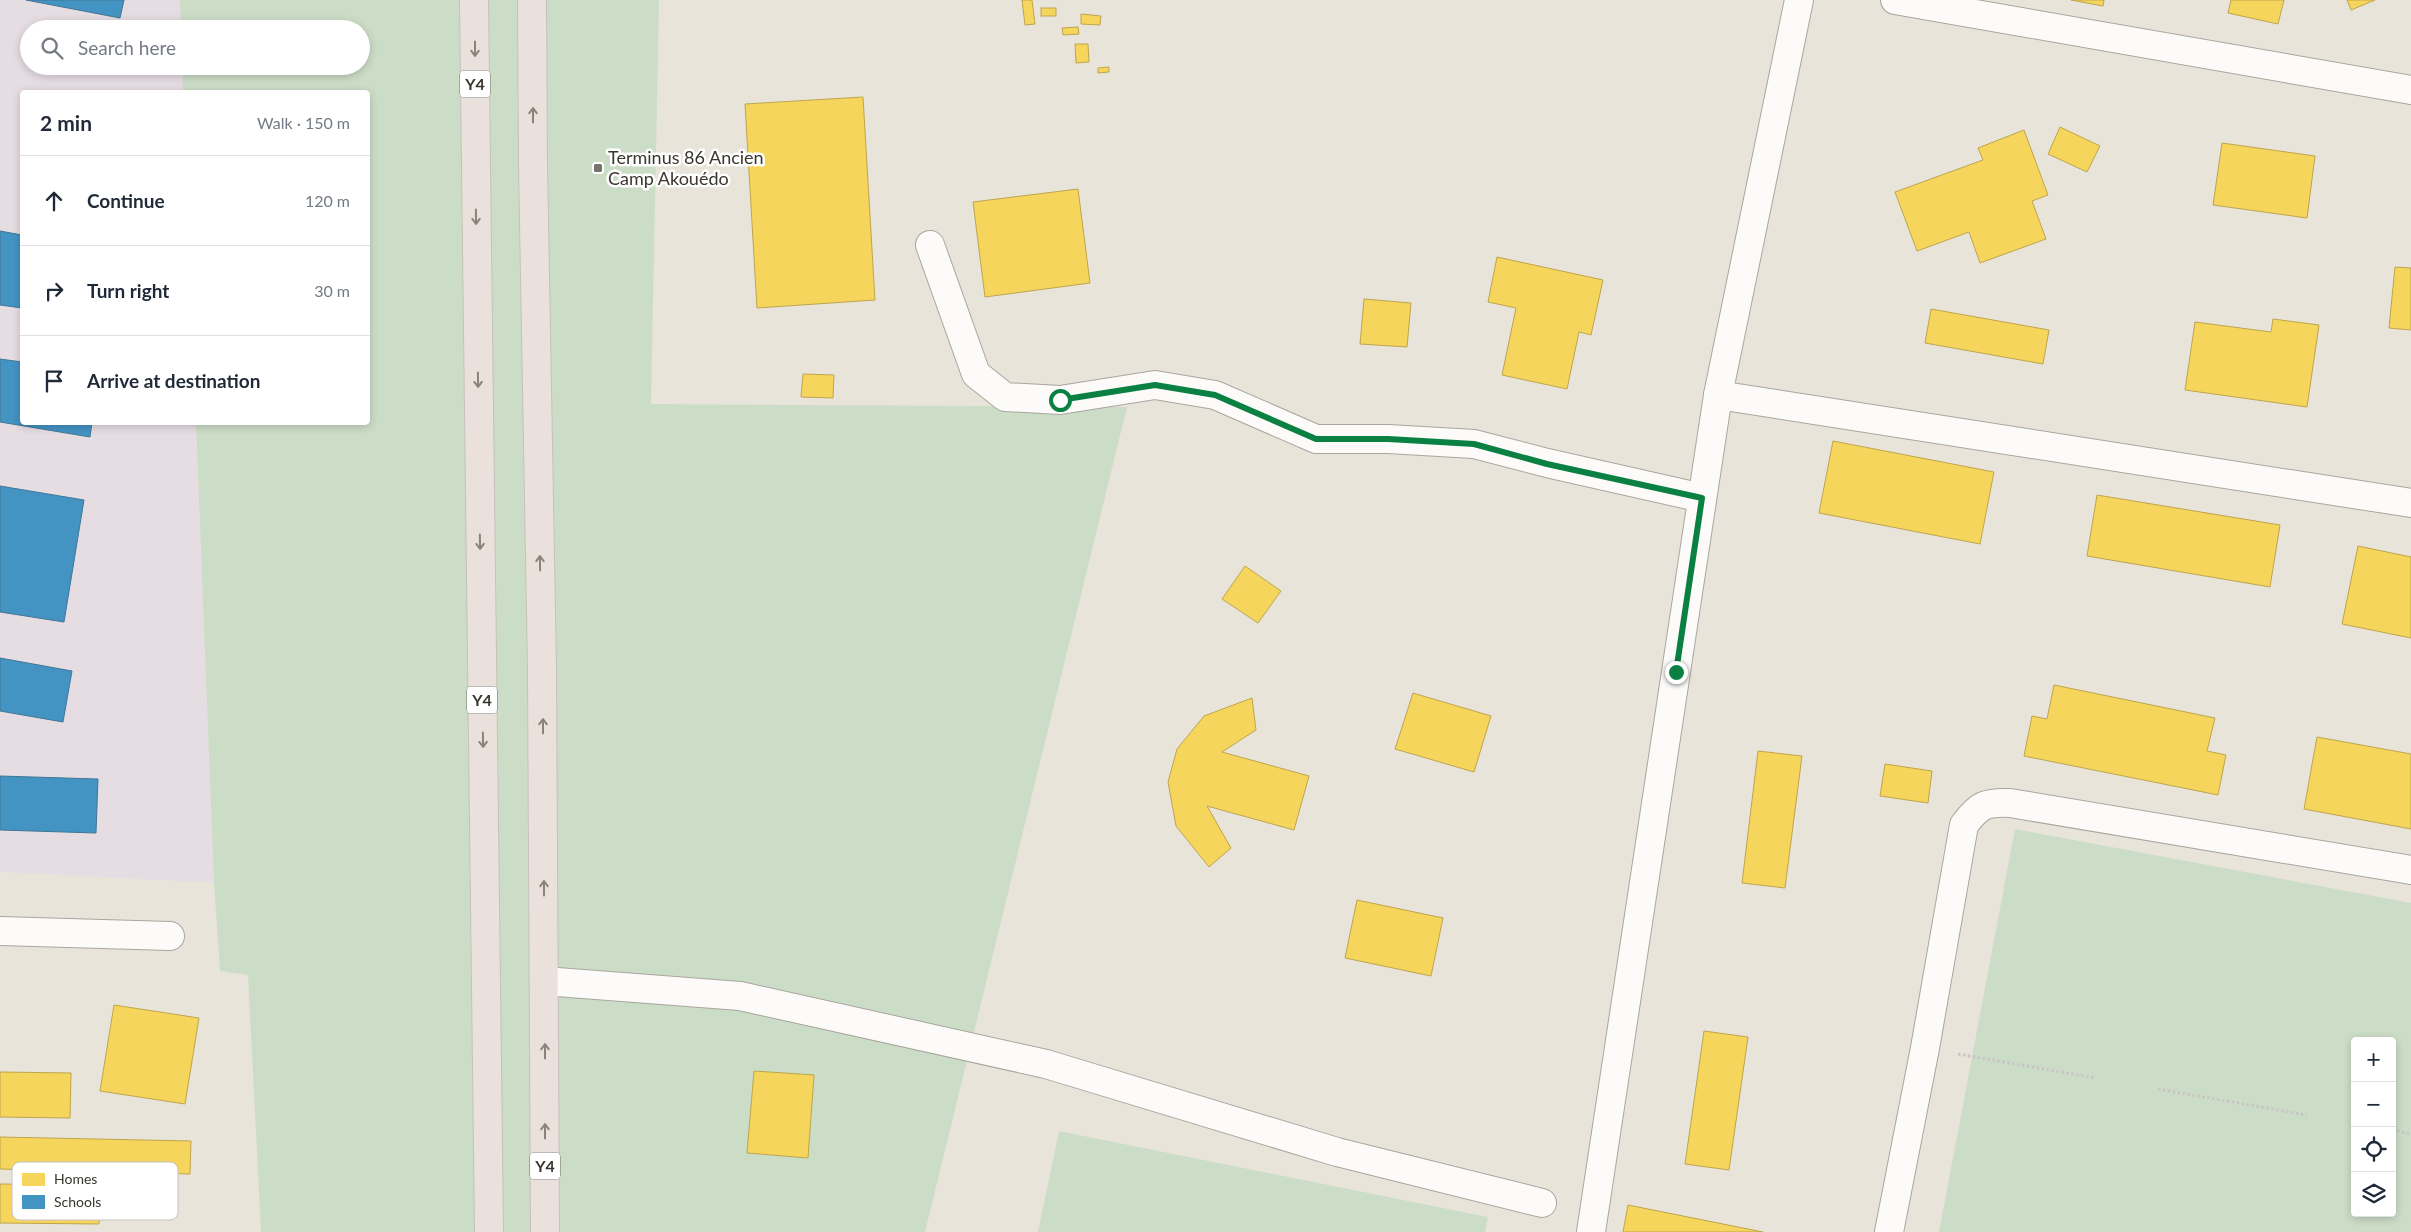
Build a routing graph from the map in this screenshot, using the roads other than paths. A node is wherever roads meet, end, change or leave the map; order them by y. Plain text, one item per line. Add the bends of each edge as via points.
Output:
1 (474, 0) edge
2 (532, 0) edge
3 (1799, 0) edge
4 (1895, 0) edge
5 (2411, 90) edge
6 (930, 245) dead end
7 (1718, 395) junction
8 (1702, 498) junction
9 (2411, 503) edge
10 (2411, 870) edge
11 (0, 932) edge
12 (170, 936) dead end
13 (544, 981) junction
14 (1542, 1204) dead end
15 (489, 1232) edge
16 (545, 1232) edge
17 (1591, 1232) edge
18 (1889, 1232) edge

1 -> 15 highway, Y4
13 -> 2 highway, Y4
3 - 7 street
4 - 5 street
6 - 8 street via 976,374 1005,397 1060,400 1155,385 1215,395 1316,439 1474,444 1547,464
7 - 8 street
7 - 9 street
8 - 17 street
10 - 18 street via 2010,803 1989,802 1975,809 1964,825
11 - 12 street
13 - 14 street via 740,996 1046,1064 1337,1152
16 -> 13 highway, Y4

